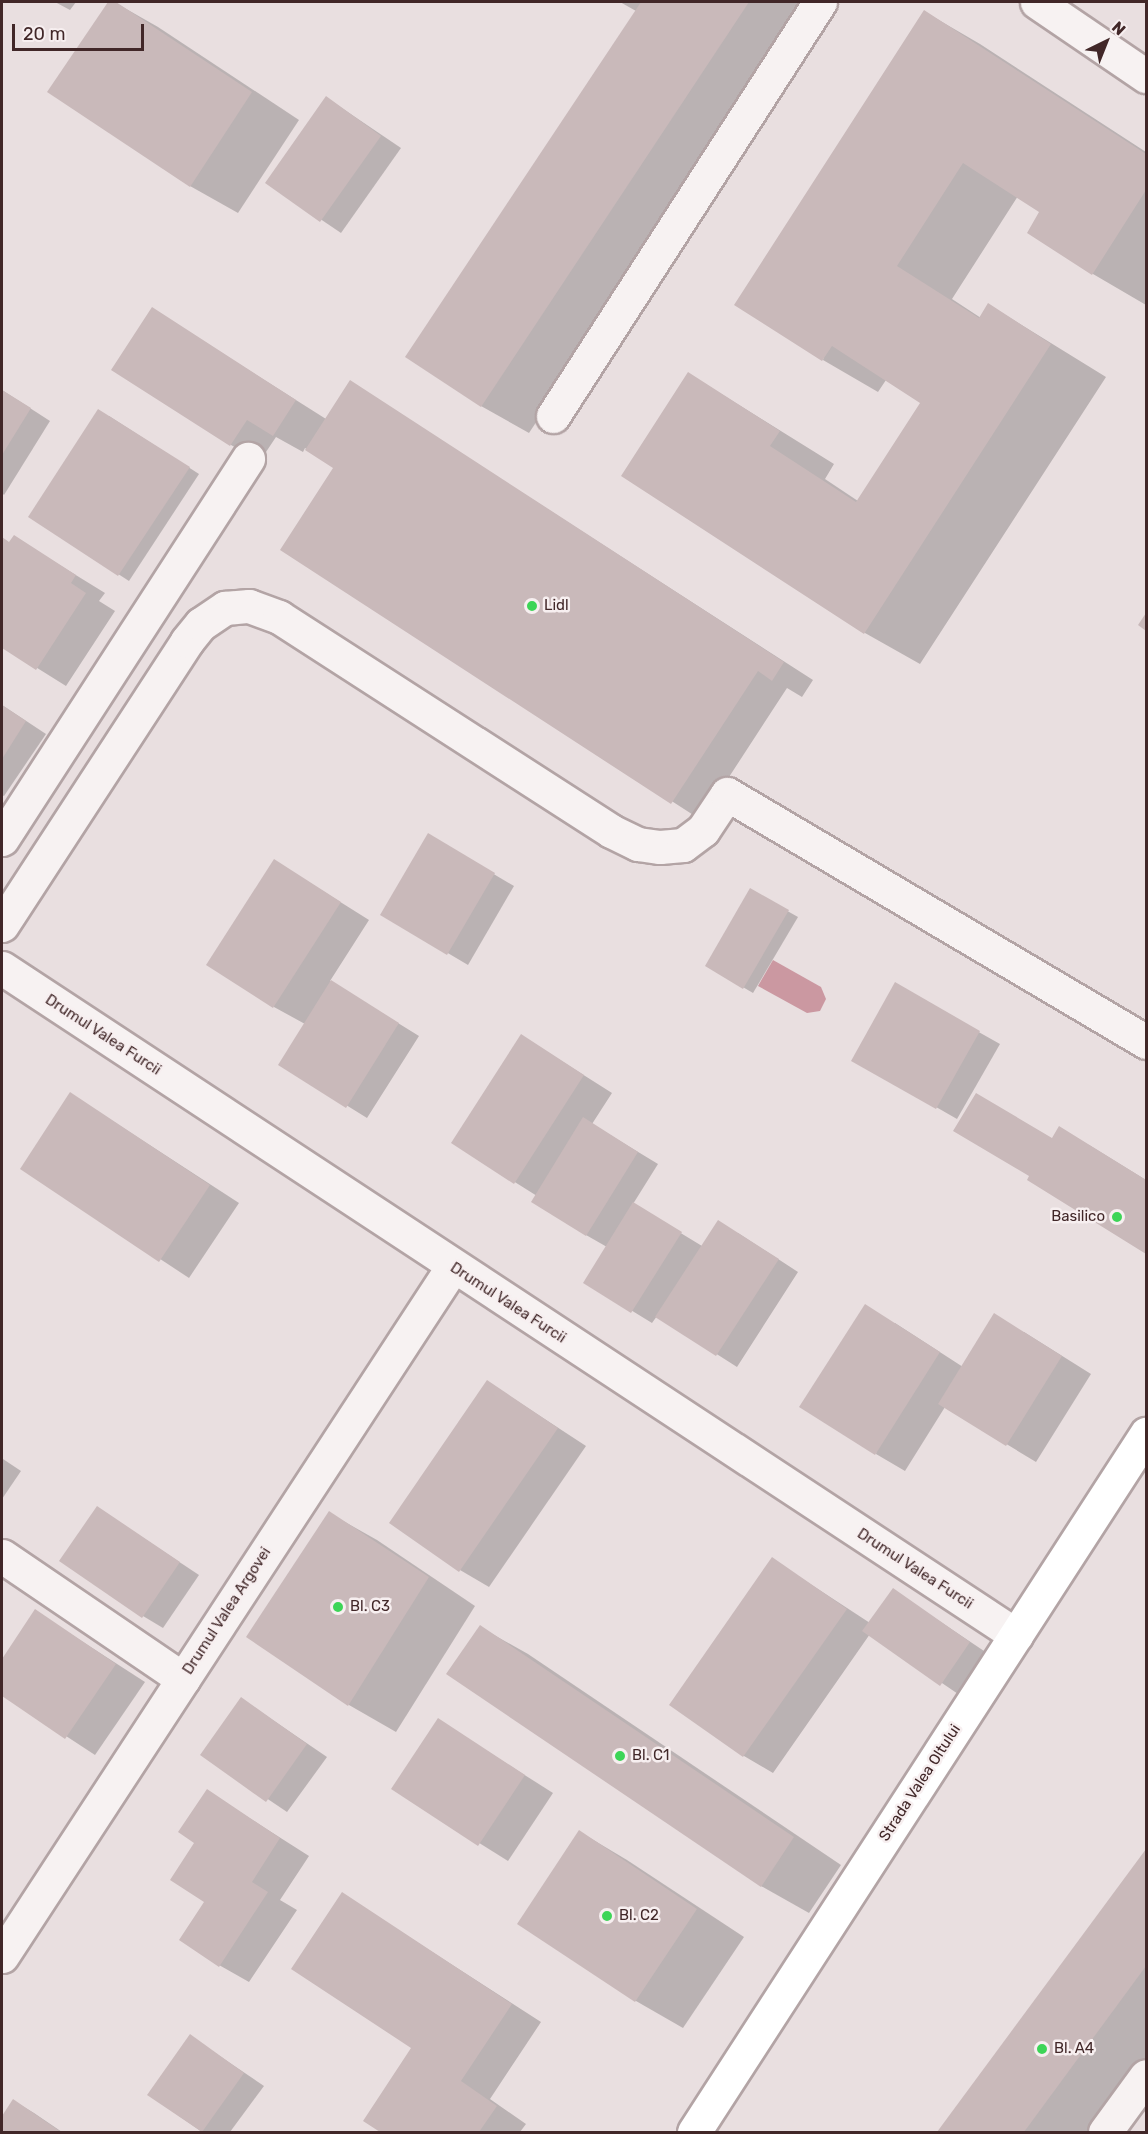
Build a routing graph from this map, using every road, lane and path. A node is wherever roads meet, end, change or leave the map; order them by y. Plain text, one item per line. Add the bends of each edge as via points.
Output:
1 (820, 2) edge
2 (1037, 2) edge
3 (1076, 13) edge
4 (1146, 76) edge
5 (553, 416) dead end
6 (249, 459) dead end
7 (2, 839) edge
8 (2, 925) edge
9 (2, 968) edge
10 (1146, 1042) edge
11 (453, 1266) junction
12 (1146, 1434) edge
13 (2, 1556) edge
14 (1016, 1635) junction
15 (183, 1679) junction
16 (2, 1956) edge
17 (1146, 2076) edge
18 (694, 2133) edge
19 (1105, 2133) edge

1 - 5 street
2 - 3 street
3 - 4 street
6 - 7 street
8 - 10 street via 188,640 201,624 225,608 249,606 279,617 611,831 638,844 683,845 703,830 727,794
9 - 11 street, Drumul Valea Furcii
11 - 14 street, Drumul Valea Furcii
11 - 15 street, Drumul Valea Argovei
12 - 14 main road, Strada Valea Oltului
13 - 15 street
14 - 18 main road, Strada Valea Oltului
15 - 16 street, Drumul Valea Argovei
17 - 19 street

